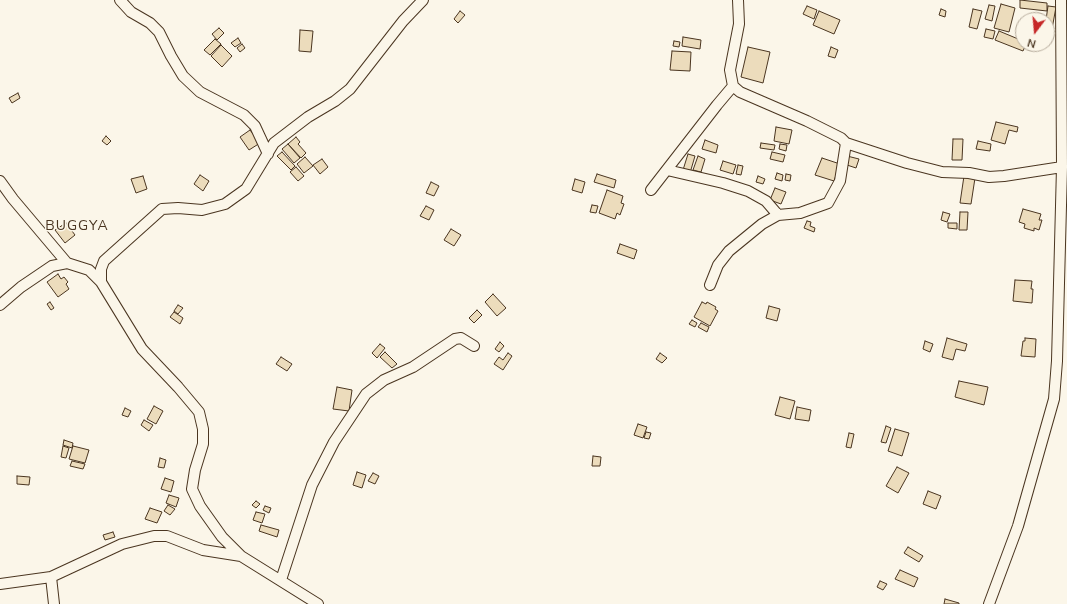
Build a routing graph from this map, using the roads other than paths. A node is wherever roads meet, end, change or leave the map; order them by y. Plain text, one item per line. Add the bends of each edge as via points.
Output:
1 (120, 0) edge
2 (423, 0) edge
3 (738, 0) edge
4 (1061, 0) edge
5 (733, 86) junction
6 (846, 142) junction
7 (268, 154) junction
8 (1062, 167) junction
9 (667, 170) junction
10 (0, 181) edge
11 (651, 190) dead end
12 (778, 215) junction
13 (67, 263) junction
14 (101, 282) junction
15 (710, 285) dead end
16 (0, 304) edge
17 (474, 346) dead end
18 (241, 556) junction
19 (51, 577) junction
20 (281, 580) junction
21 (0, 584) edge
22 (54, 604) edge
23 (318, 604) edge
24 (989, 604) edge

1 - 7 street via 131,12 150,23 159,32 183,76 200,92 244,115 255,126
2 - 7 street via 403,21 350,89 274,143
3 - 5 street via 739,24 730,70
4 - 8 street
5 - 6 street via 740,92
5 - 9 street
6 - 8 street via 907,164 942,172 989,177
6 - 12 street via 840,181 828,203 800,213
7 - 14 street via 246,189 225,204 202,210 162,209 104,261
8 - 24 street via 1054,399 1018,526
9 - 11 street
9 - 12 street via 748,192 766,201
10 - 13 street
12 - 15 street via 762,224 730,251 718,265
13 - 14 street via 89,270
13 - 16 street via 52,266
14 - 18 street via 142,349 199,412 204,429 203,444 192,489 200,506 222,537
17 - 20 street via 461,338 455,339 413,367 384,380 366,394 334,442 312,485
18 - 19 street via 203,550 167,536 154,536 122,544
18 - 20 street
19 - 21 street
19 - 22 street
20 - 23 street

